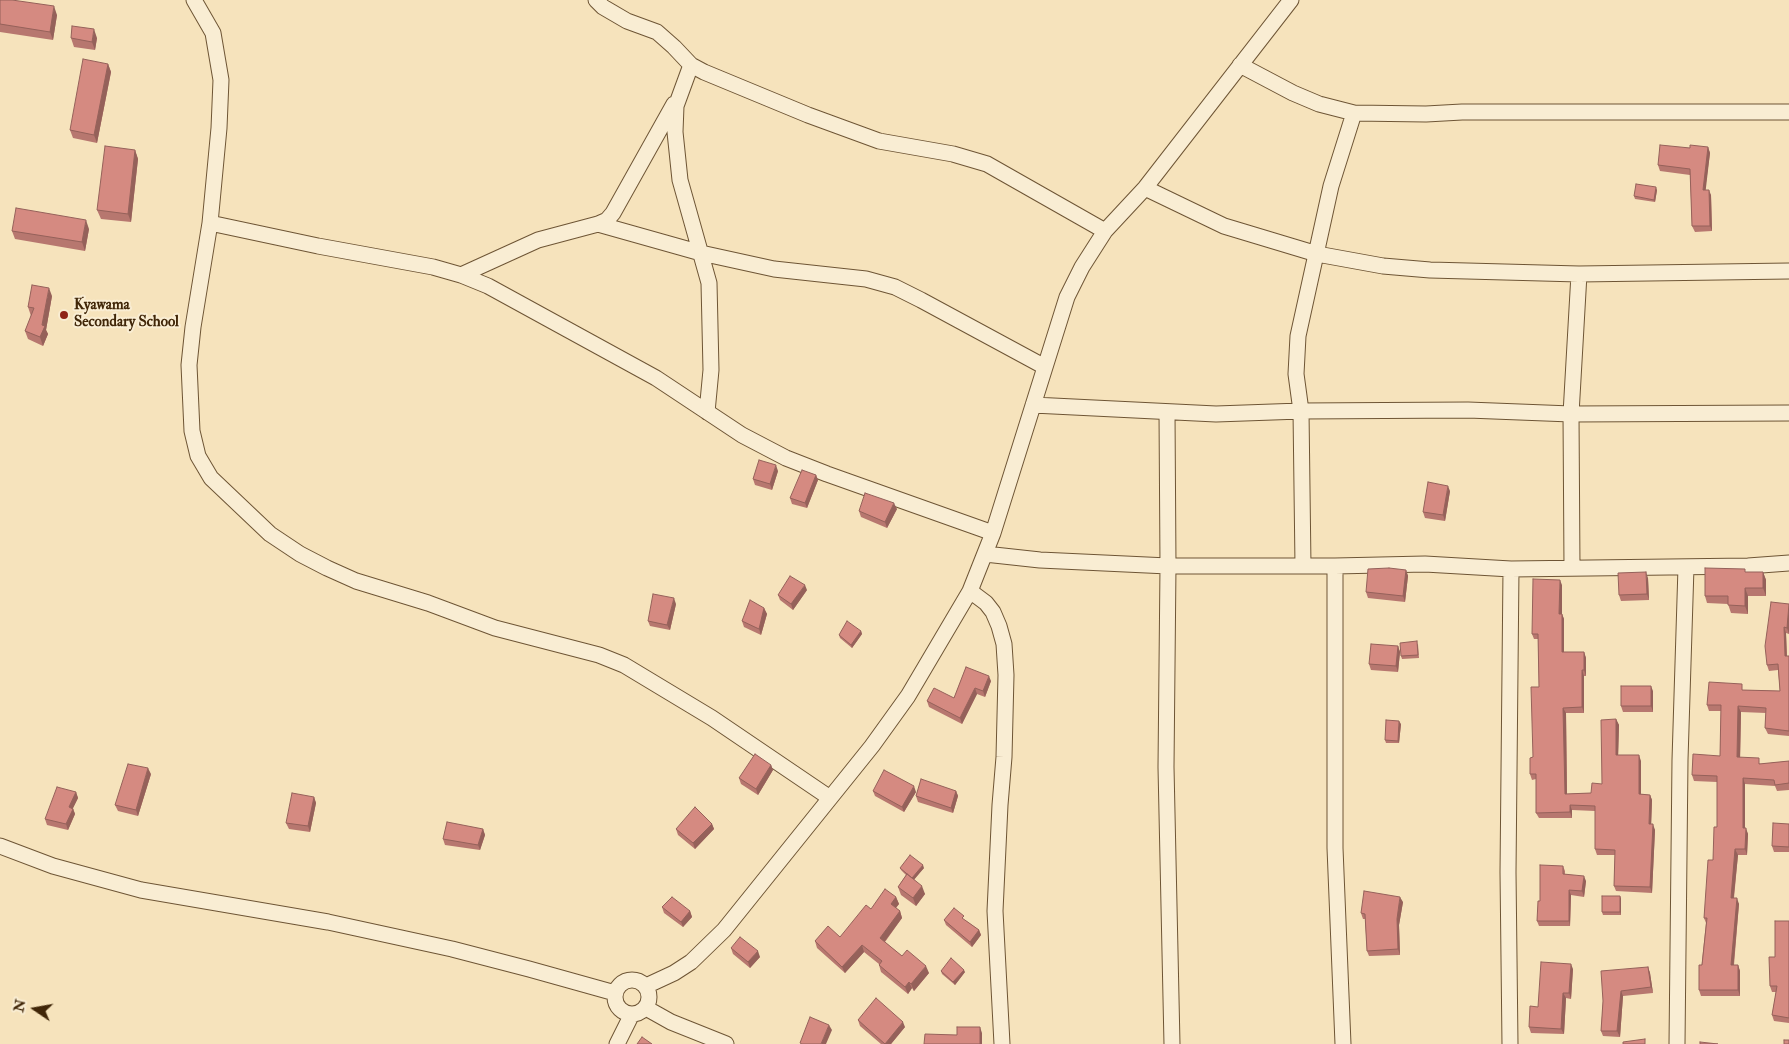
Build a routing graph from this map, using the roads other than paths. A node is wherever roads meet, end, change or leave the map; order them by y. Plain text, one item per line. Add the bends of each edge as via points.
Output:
1 (194, 0) edge
2 (596, 0) edge
3 (1291, 0) edge
4 (691, 65) junction
5 (1240, 65) junction
6 (679, 94) junction
7 (1789, 112) edge
8 (1354, 113) junction
9 (1145, 188) junction
10 (210, 223) junction
11 (598, 224) junction
12 (1105, 231) junction
13 (701, 253) junction
14 (1317, 254) junction
15 (1789, 271) edge
16 (1579, 274) junction
17 (461, 275) junction
18 (1045, 367) junction
19 (1033, 405) junction
20 (1301, 411) junction
21 (707, 412) junction
22 (1167, 412) junction
23 (1571, 414) junction
24 (1789, 414) edge
25 (993, 533) junction
26 (985, 554) junction
27 (1789, 563) edge
28 (1168, 566) junction
29 (1304, 566) junction
30 (1335, 566) junction
31 (1686, 567) junction
32 (1572, 568) junction
33 (1511, 569) junction
34 (970, 591) junction
35 (830, 798) junction
36 (0, 846) edge
37 (646, 986) junction
38 (615, 993) junction
39 (639, 1011) junction
40 (617, 1044) edge
41 (726, 1044) edge
42 (1002, 1044) edge
43 (1172, 1044) edge
44 (1343, 1044) edge
45 (1510, 1044) edge
46 (1677, 1044) edge

1 - 10 street via 213,33 221,80
2 - 4 street via 635,25 657,32
3 - 5 street
4 - 6 street
4 - 12 street via 799,112 879,141 953,154 987,164
5 - 8 street via 1293,94
5 - 9 street
6 - 11 street via 613,213
6 - 13 street via 674,119 680,180
7 - 8 street
8 - 14 street via 1331,186
9 - 12 street
9 - 14 street via 1224,226
10 - 17 street
10 - 35 street via 189,366 192,431 198,456 211,478 230,498 270,534 300,554 356,581 495,628 599,655 624,665 712,718
11 - 13 street
11 - 17 street via 538,240
12 - 18 street via 1068,297
13 - 18 street via 774,269 866,279 895,287
13 - 21 street via 709,283 711,318
14 - 16 street via 1383,266 1430,270
14 - 20 street via 1298,336 1296,374
15 - 16 street
16 - 23 street
17 - 21 street via 488,286 656,378
18 - 19 street
19 - 22 street
19 - 25 street
20 - 22 street
20 - 23 street via 1468,410
20 - 29 street
21 - 25 street via 786,458
22 - 28 street
23 - 24 street
23 - 32 street
25 - 26 street
26 - 28 street
26 - 34 street
27 - 31 street
28 - 29 street
28 - 43 street via 1166,766
29 - 30 street
30 - 33 street via 1425,564
30 - 44 street via 1335,848
31 - 32 street
31 - 46 street
32 - 33 street
33 - 45 street
34 - 35 street via 908,696
34 - 42 street via 993,612 1004,644 1004,757 995,911
35 - 37 street via 705,950 674,973
36 - 38 street via 53,866 141,890 347,926 530,968
37 - 38 street via 632,979 624,981
37 - 39 street via 649,1001
38 - 39 street via 618,1008 624,1013
39 - 40 street
39 - 41 street

